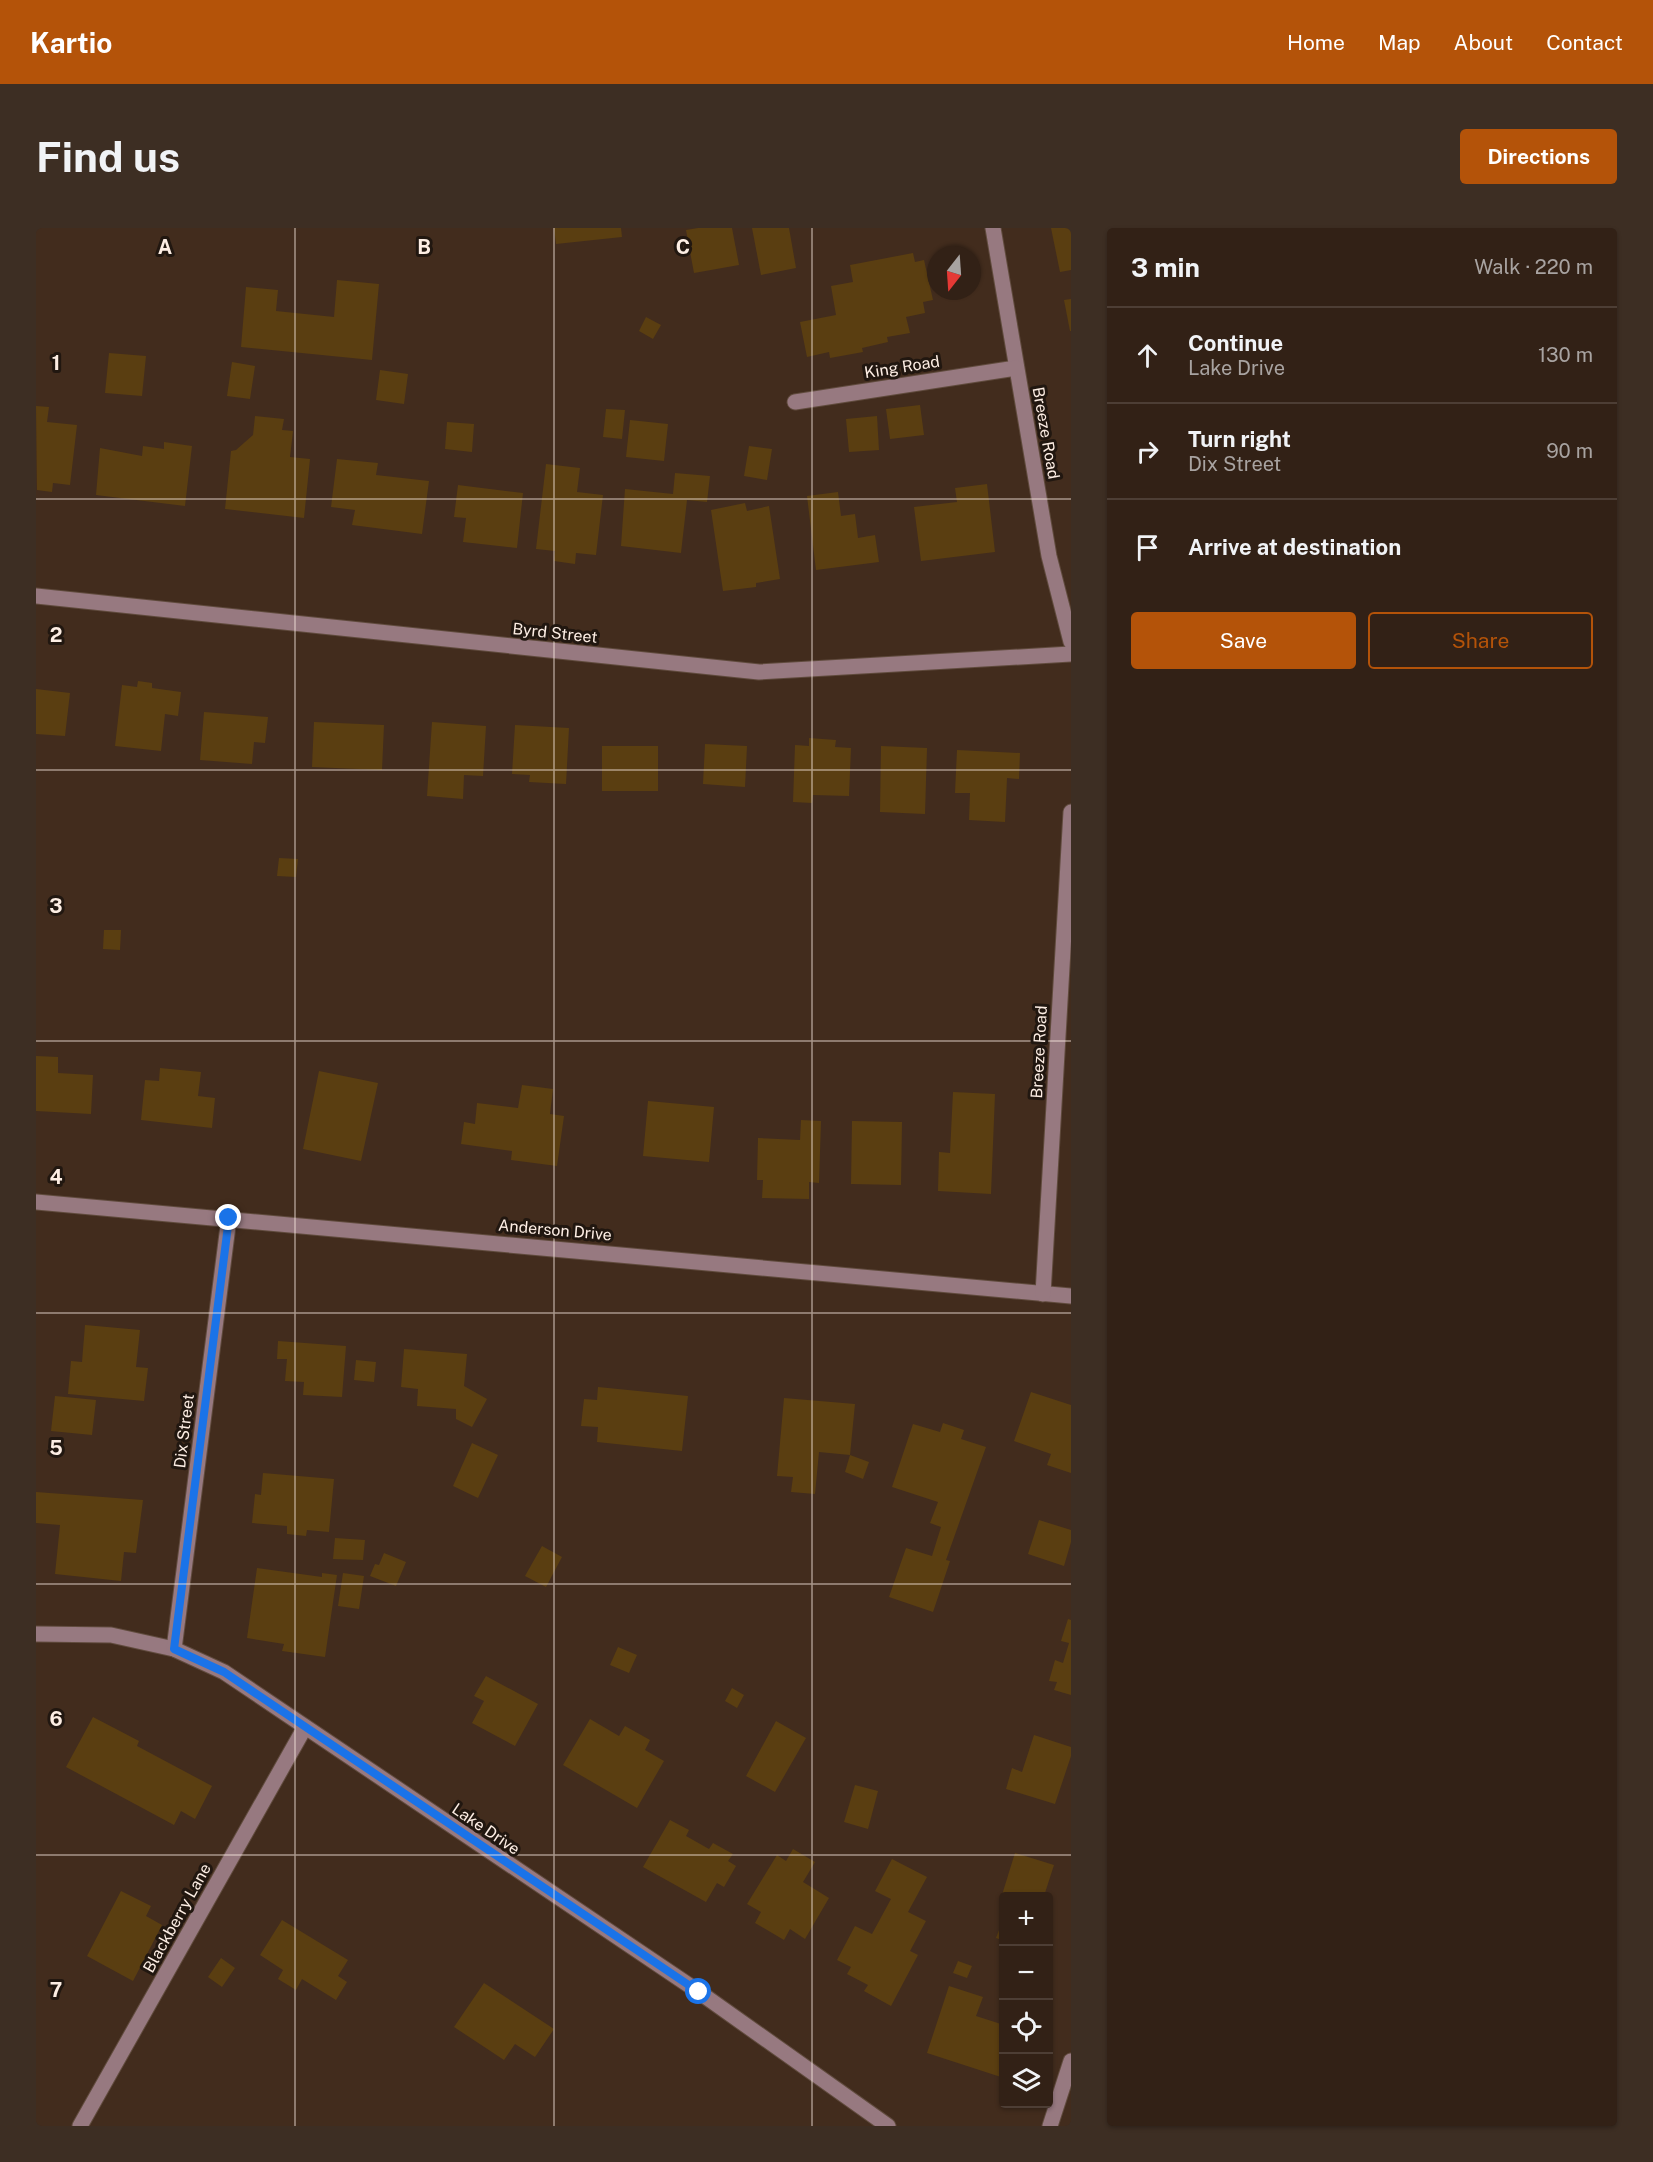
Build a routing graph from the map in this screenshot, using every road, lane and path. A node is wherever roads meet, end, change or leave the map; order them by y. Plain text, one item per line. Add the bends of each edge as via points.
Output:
1 (993, 228) edge
2 (1016, 368) junction
3 (795, 402) dead end
4 (36, 596) edge
5 (1071, 642) edge
6 (1071, 654) edge
7 (1071, 812) edge
8 (36, 1202) edge
9 (229, 1218) junction
10 (1043, 1294) junction
11 (1071, 1296) edge
12 (36, 1634) edge
13 (174, 1649) junction
14 (304, 1727) junction
15 (1071, 2061) edge
16 (80, 2126) edge
17 (888, 2126) edge
18 (1050, 2126) edge

1 - 2 street, Breeze Road
2 - 3 street, King Road
2 - 5 street, Breeze Road via 1049,556
4 - 6 street, Byrd Street via 759,672
7 - 10 street, Breeze Road
8 - 9 street, Anderson Drive
9 - 10 street, Anderson Drive
9 - 13 street, Dix Street
10 - 11 street, Anderson Drive
12 - 13 street, Lake Drive via 111,1635
13 - 14 street, Lake Drive via 224,1672
14 - 16 street, Blackberry Lane
14 - 17 street, Lake Drive via 699,1992
15 - 18 street

